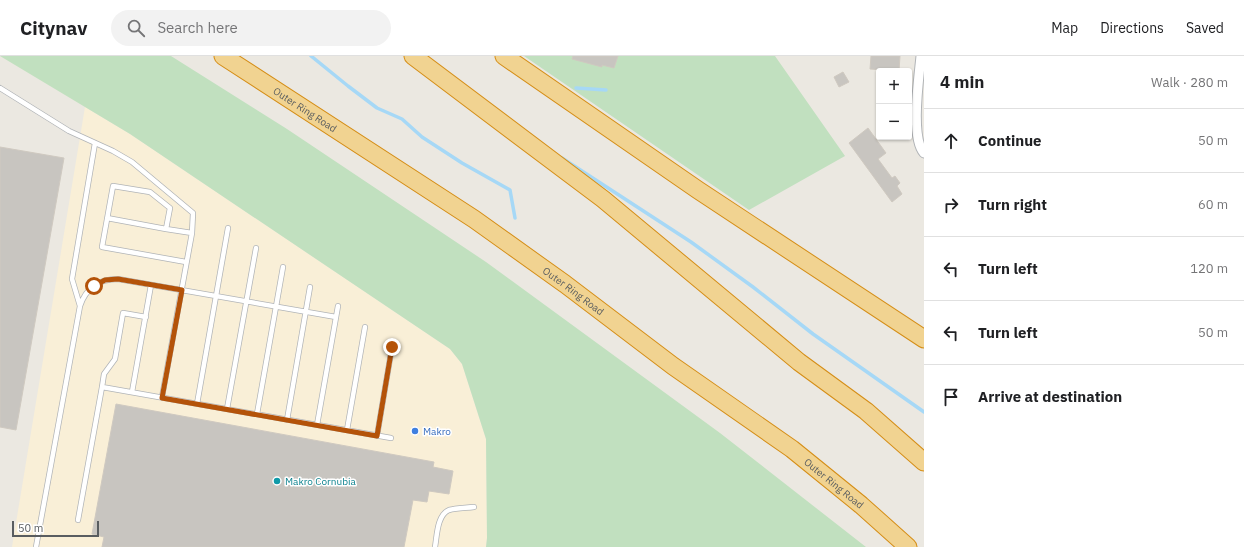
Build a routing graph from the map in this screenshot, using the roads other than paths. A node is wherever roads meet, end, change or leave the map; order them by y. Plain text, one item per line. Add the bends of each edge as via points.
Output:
1 (223, 56) edge
2 (413, 56) edge
3 (504, 56) edge
4 (921, 56) edge
5 (0, 88) edge
6 (95, 143) junction
7 (924, 154) edge
8 (107, 218) junction
9 (166, 228) junction
10 (228, 228) dead end
11 (192, 233) junction
12 (256, 248) dead end
13 (186, 262) junction
14 (283, 267) dead end
15 (152, 285) junction
16 (310, 287) dead end
17 (182, 290) junction
18 (216, 296) junction
19 (246, 302) junction
20 (80, 306) junction
21 (338, 306) dead end
22 (276, 307) junction
23 (306, 312) junction
24 (146, 317) junction
25 (336, 317) junction
26 (365, 327) dead end
27 (924, 339) edge
28 (392, 347) dead end
29 (102, 387) junction
30 (132, 392) junction
31 (162, 398) junction
32 (197, 404) junction
33 (227, 409) junction
34 (257, 414) junction
35 (287, 420) junction
36 (317, 425) junction
37 (347, 430) junction
38 (377, 436) junction
39 (391, 438) dead end
40 (924, 462) edge
41 (474, 507) dead end
42 (78, 520) dead end
43 (36, 547) edge
44 (435, 547) edge
45 (908, 547) edge

1 - 45 highway, Outer Ring Road via 474,219 565,284 673,366 792,449
2 - 40 highway via 603,199 799,362 866,411
3 - 27 highway via 698,190
4 - 7 street via 916,106 919,140
5 - 6 lane via 69,131
6 - 11 lane via 132,162 193,213
6 - 20 lane via 72,279
8 - 9 lane
8 - 9 lane via 113,186 150,192 170,208
8 - 13 lane via 102,247
9 - 11 lane
10 - 18 lane
11 - 13 lane
12 - 19 lane
13 - 17 lane
14 - 22 lane
15 - 17 lane
15 - 20 lane via 118,279 105,280 89,290
15 - 24 lane
16 - 23 lane
17 - 18 lane
17 - 31 lane
18 - 19 lane
18 - 32 lane
19 - 22 lane
19 - 33 lane
20 - 43 lane
21 - 25 lane
22 - 23 lane
22 - 34 lane
23 - 25 lane
23 - 35 lane
24 - 29 lane via 123,313 115,359 104,374
24 - 30 lane
25 - 36 lane
26 - 37 lane
28 - 38 lane
29 - 30 lane
29 - 42 lane
30 - 31 lane
31 - 32 lane
32 - 33 lane
33 - 34 lane
34 - 35 lane
35 - 36 lane
36 - 37 lane
37 - 38 lane
38 - 39 lane
41 - 44 lane via 445,512 441,518

